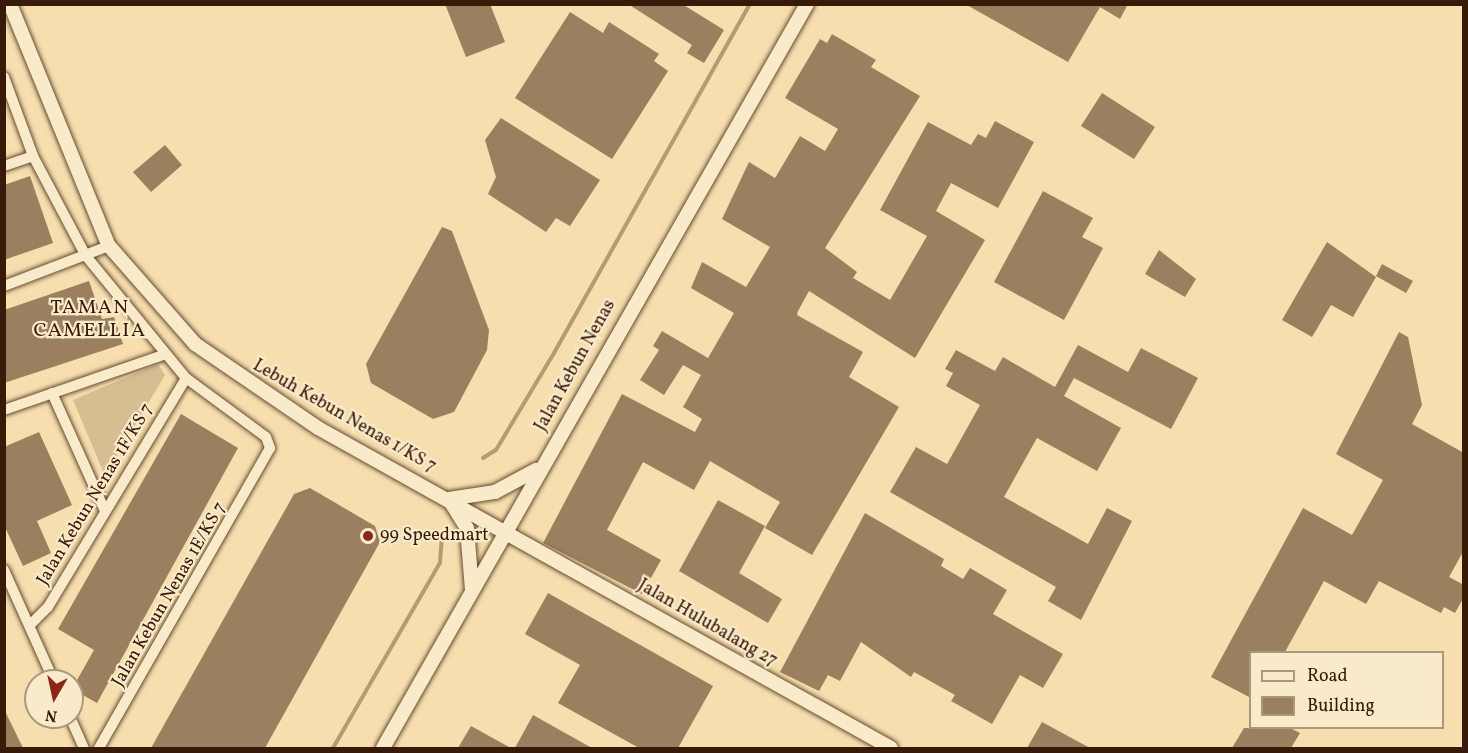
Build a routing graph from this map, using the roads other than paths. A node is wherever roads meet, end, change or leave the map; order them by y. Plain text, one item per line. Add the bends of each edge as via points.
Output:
1 (9, 4) edge
2 (807, 4) edge
3 (4, 77) edge
4 (33, 156) junction
5 (4, 166) edge
6 (110, 246) junction
7 (86, 256) junction
8 (4, 286) edge
9 (166, 354) junction
10 (186, 378) junction
11 (52, 393) junction
12 (4, 410) edge
13 (542, 464) junction
14 (457, 504) junction
15 (105, 511) junction
16 (506, 530) junction
17 (4, 570) edge
18 (472, 590) junction
19 (30, 625) junction
20 (49, 669) edge
21 (75, 729) edge
22 (84, 748) edge
23 (99, 748) edge
24 (383, 748) edge
25 (891, 748) edge

1 - 6 street, Lebuh Kebun Nenas 1/KS 7
2 - 13 street, Jalan Kebun Nenas
3 - 4 street
4 - 5 street
4 - 7 street
6 - 7 street
6 - 14 street, Lebuh Kebun Nenas 1/KS 7 via 176,325 224,366 318,428
7 - 8 street
7 - 9 street
9 - 10 street
9 - 11 street
10 - 15 street, Jalan Kebun Nenas 1F/KS 7
10 - 23 street, Jalan Kebun Nenas 1E/KS 7 via 266,437 269,458
11 - 12 street
11 - 15 street
13 - 14 street via 495,492
13 - 16 street, Jalan Kebun Nenas
14 - 16 street, Lebuh Kebun Nenas 1/KS 7
14 - 18 street via 467,528
15 - 19 street, Jalan Kebun Nenas 1F/KS 7 via 48,607
16 - 18 street, Jalan Kebun Nenas
16 - 25 street, Jalan Hulubalang 27
17 - 19 street
18 - 24 street, Jalan Kebun Nenas
19 - 20 street
21 - 22 street

